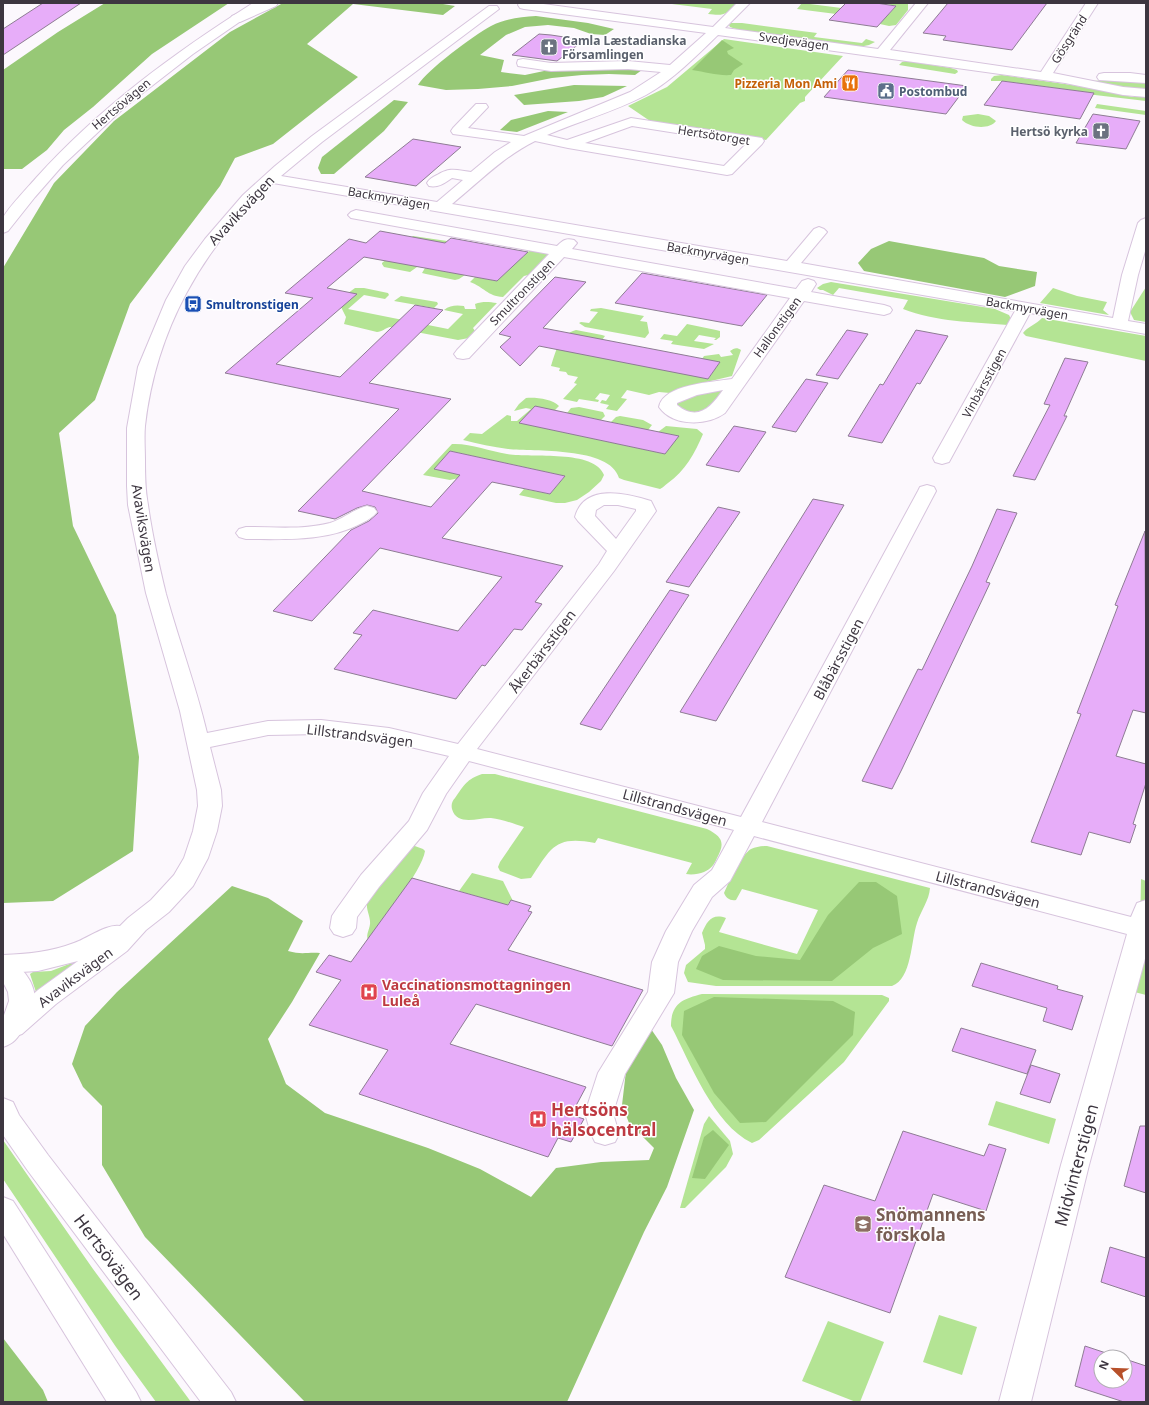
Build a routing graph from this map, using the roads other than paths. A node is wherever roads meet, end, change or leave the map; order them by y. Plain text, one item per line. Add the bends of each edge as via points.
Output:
1 (260, 3) edge
2 (272, 3) edge
3 (480, 3) edge
4 (744, 3) edge
5 (922, 3) edge
6 (1092, 3) edge
7 (512, 7) edge
8 (236, 18) junction
9 (717, 30) junction
10 (880, 53) junction
11 (523, 63) dead end
12 (673, 69) junction
13 (1046, 76) junction
14 (1065, 79) junction
15 (1146, 79) edge
16 (1146, 93) edge
17 (481, 107) dead end
18 (528, 138) junction
19 (568, 144) junction
20 (473, 177) junction
21 (270, 178) junction
22 (434, 183) dead end
23 (440, 207) junction
24 (356, 215) dead end
25 (1146, 223) edge
26 (3, 228) edge
27 (581, 231) junction
28 (819, 232) dead end
29 (561, 252) junction
30 (790, 267) junction
31 (817, 271) junction
32 (801, 294) junction
33 (1025, 308) junction
34 (884, 310) dead end
35 (1121, 320) dead end
36 (1146, 329) edge
37 (463, 354) dead end
38 (737, 383) dead end
39 (942, 458) dead end
40 (927, 491) dead end
41 (366, 512) dead end
42 (246, 533) dead end
43 (618, 550) dead end
44 (199, 742) junction
45 (465, 752) junction
46 (747, 826) junction
47 (1144, 923) edge
48 (137, 924) junction
49 (343, 928) dead end
50 (3, 964) edge
51 (3, 967) edge
52 (7, 1032) edge
53 (3, 1109) edge
54 (605, 1134) dead end
55 (3, 1209) edge
56 (125, 1402) edge
57 (220, 1402) edge
58 (1015, 1402) edge

1 - 8 street, Hertsövägen
2 - 8 street
3 - 7 street, Svedjevägen via 484,6
4 - 9 street
5 - 10 street
6 - 13 street, Gösgränd
7 - 9 street, Svedjevägen
7 - 21 street, Avaviksvägen via 317,139
8 - 26 street, Hertsövägen via 196,44 107,115 51,169
9 - 10 street, Svedjevägen
9 - 12 street
10 - 13 street, Svedjevägen
11 - 12 street via 551,67 628,65
12 - 18 street via 635,96
13 - 14 street, Svedjevägen
14 - 15 street, Svedjevägen
14 - 16 street, Svedjevägen
17 - 18 street, Hertsötorget via 458,131
18 - 19 street, Hertsötorget
18 - 20 street via 492,161
19 - 19 street, Hertsötorget via 728,171 757,141 631,122
20 - 22 street via 450,173
20 - 23 street
21 - 23 street, Backmyrvägen
21 - 44 street, Avaviksvägen via 238,209 210,242 174,300 147,367 136,428 136,486 146,550
23 - 27 street, Backmyrvägen
24 - 29 street
25 - 35 street via 1130,275
27 - 29 street, Smultronstigen
27 - 30 street, Backmyrvägen
28 - 30 street
29 - 32 street
29 - 37 street, Smultronstigen
30 - 31 street, Backmyrvägen
31 - 32 street, Hallonstigen
31 - 33 street, Backmyrvägen
32 - 34 street
32 - 38 street, Hallonstigen
33 - 36 street, Backmyrvägen
33 - 39 street, Vinbärsstigen
40 - 46 street, Blåbärsstigen
41 - 42 street via 333,528
43 - 45 street, Åkerbärsstigen
44 - 45 street, Lillstrandsvägen via 268,728 321,727 390,735
44 - 48 street, Avaviksvägen via 210,806 196,858 184,880 160,906
45 - 46 street, Lillstrandsvägen
45 - 49 street, Åkerbärsstigen via 435,793 419,825 370,881 344,916
46 - 47 street, Lillstrandsvägen
46 - 54 street, Blåbärsstigen via 721,875 703,891 679,931 665,962 661,993 612,1073 599,1113
47 - 58 street, Midvinterstigen via 1075,1165
48 - 50 street, Avaviksvägen via 60,958 30,964
48 - 52 street, Avaviksvägen via 118,944 47,997
51 - 52 street via 18,982 22,991 21,1011
53 - 57 street, Hertsövägen via 7,1119 38,1163
55 - 56 street

